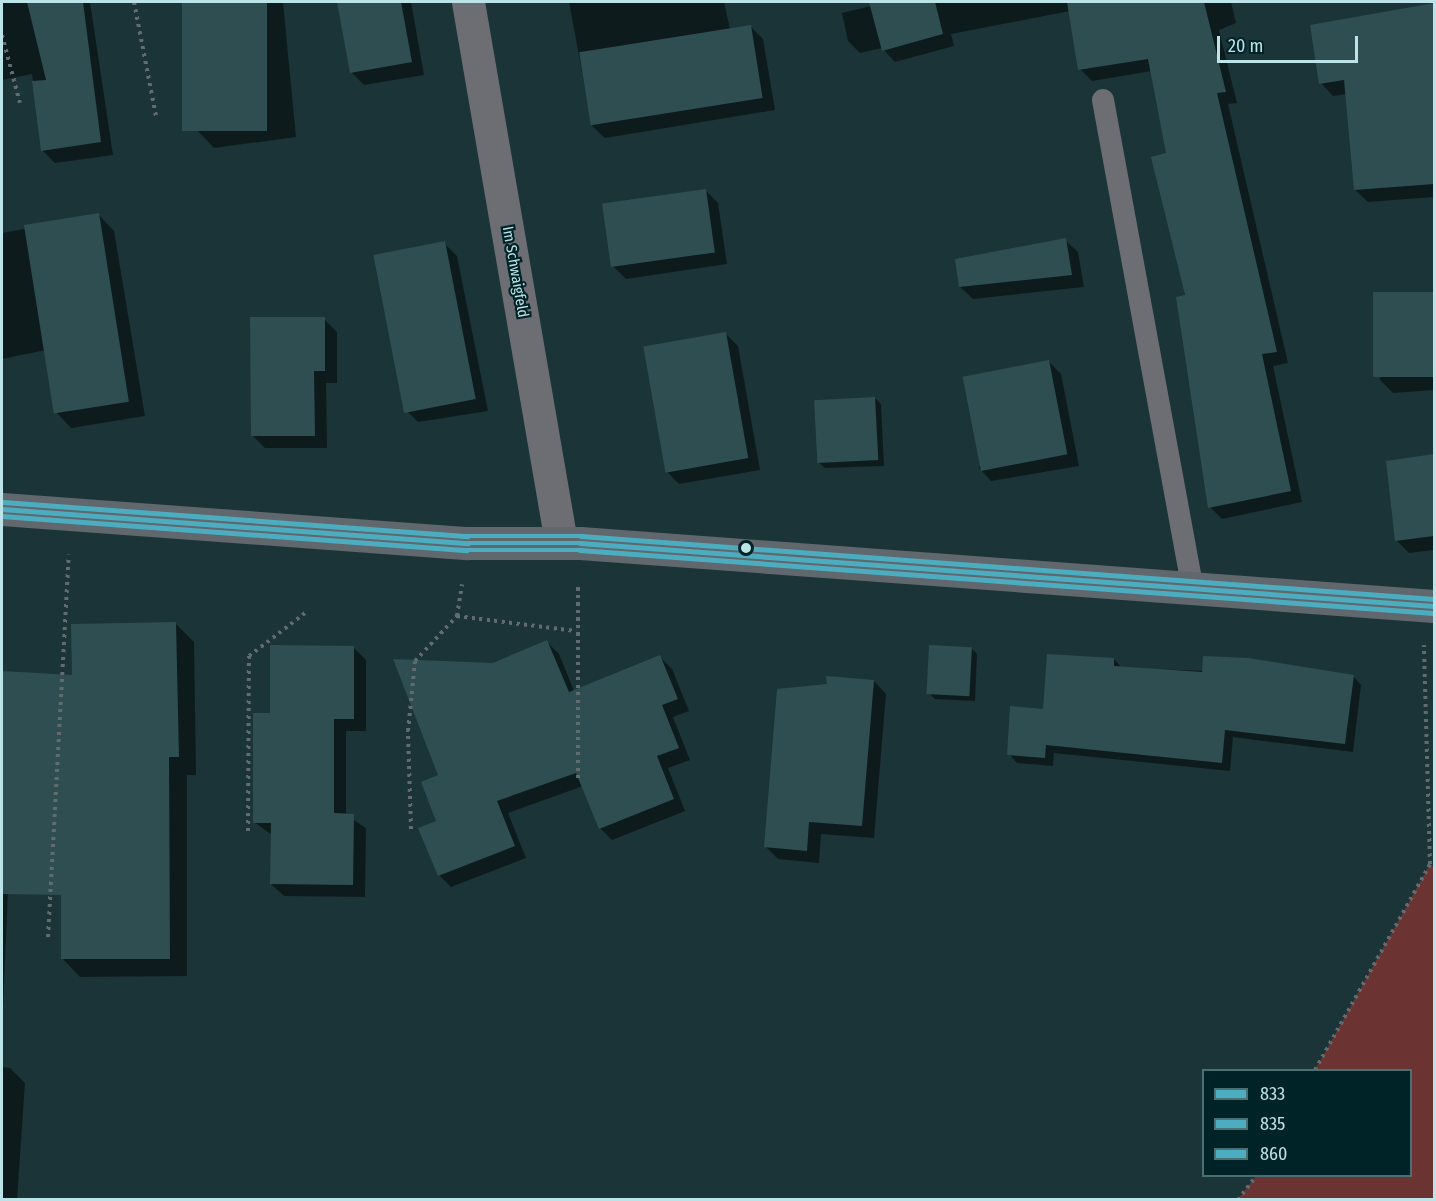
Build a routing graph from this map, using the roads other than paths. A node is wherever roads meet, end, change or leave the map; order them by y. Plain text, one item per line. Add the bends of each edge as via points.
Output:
1 (468, 2) edge
2 (1103, 100) dead end
3 (2, 509) edge
4 (570, 543) junction
5 (1193, 590) junction
6 (1429, 605) edge

1 - 4 street, Im Schwaigfeld
2 - 5 lane
3 - 4 street via 468,543
4 - 5 street
5 - 6 street

